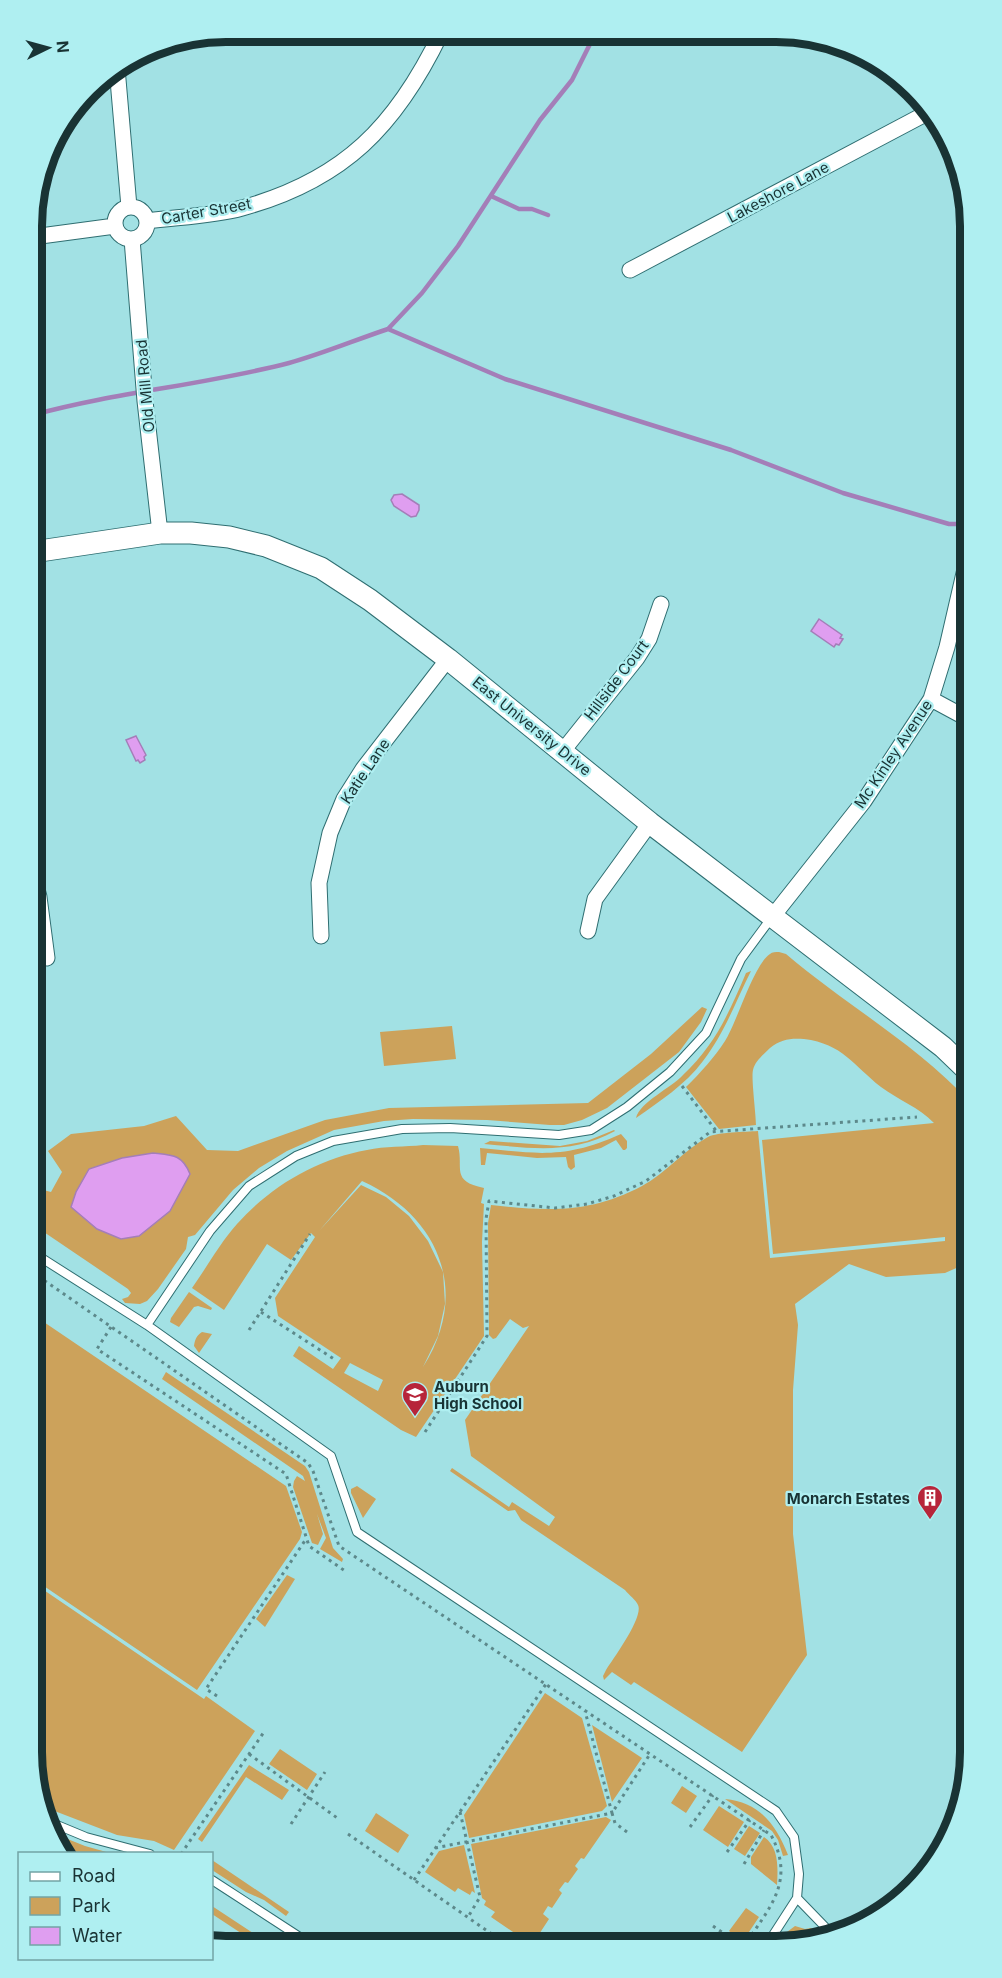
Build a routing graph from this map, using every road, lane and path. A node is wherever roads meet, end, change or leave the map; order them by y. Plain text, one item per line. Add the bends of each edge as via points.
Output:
1 (436, 42) edge
2 (118, 78) edge
3 (922, 115) edge
4 (129, 207) junction
5 (147, 221) junction
6 (116, 226) junction
7 (42, 236) edge
8 (132, 239) junction
9 (630, 270) dead end
10 (160, 533) junction
11 (42, 551) edge
12 (960, 592) edge
13 (660, 604) dead end
14 (448, 659) junction
15 (931, 699) junction
16 (960, 715) edge
17 (562, 752) junction
18 (650, 823) junction
19 (773, 916) junction
20 (42, 920) edge
21 (588, 931) dead end
22 (321, 936) dead end
23 (47, 958) dead end
24 (960, 1063) edge
25 (682, 1086) dead end
26 (917, 1117) dead end
27 (717, 1132) junction
28 (310, 1234) dead end
29 (42, 1258) edge
30 (261, 1312) junction
31 (147, 1325) junction
32 (111, 1327) dead end
33 (249, 1330) dead end
34 (334, 1359) dead end
35 (425, 1432) dead end
36 (306, 1539) junction
37 (345, 1571) dead end
38 (546, 1684) dead end
39 (217, 1696) dead end
40 (584, 1710) dead end
41 (264, 1732) dead end
42 (249, 1754) junction
43 (650, 1754) dead end
44 (324, 1772) dead end
45 (712, 1795) dead end
46 (309, 1798) junction
47 (460, 1812) junction
48 (612, 1813) junction
49 (340, 1820) dead end
50 (750, 1820) dead end
51 (291, 1824) dead end
52 (58, 1825) edge
53 (690, 1827) dead end
54 (764, 1830) dead end
55 (627, 1832) dead end
56 (348, 1834) dead end
57 (467, 1841) junction
58 (435, 1848) junction
59 (142, 1852) edge
60 (182, 1852) edge
61 (727, 1852) dead end
62 (744, 1864) dead end
63 (414, 1880) junction
64 (213, 1881) edge
65 (797, 1898) junction
66 (468, 1917) junction
67 (713, 1926) dead end
68 (827, 1929) edge
69 (298, 1936) edge
70 (495, 1936) edge
71 (728, 1936) edge
72 (772, 1936) edge

1 - 5 street, Carter Street via 396,111 331,171 298,189 240,208
2 - 4 street
3 - 9 street, Lakeshore Lane
4 - 5 street via 141,210
4 - 6 street via 120,211
5 - 8 street via 141,235
6 - 7 street
6 - 8 street via 119,234
8 - 10 street, Old Mill Road
10 - 11 main road, East University Drive
10 - 14 main road, East University Drive via 229,537 266,546 321,568
12 - 15 street, Mc Kinley Avenue
13 - 17 street, Hillside Court via 649,639 637,658
14 - 17 main road, East University Drive
14 - 22 street, Katie Lane via 344,799 330,833 319,883
15 - 16 street
15 - 19 street, Mc Kinley Avenue via 864,801
17 - 18 main road, East University Drive
18 - 19 main road, East University Drive
18 - 21 street via 595,899
19 - 24 main road, East University Drive
19 - 31 lane via 741,959 706,1033 670,1072 627,1107 591,1130 560,1135 402,1129 333,1141 296,1156 249,1186 210,1232
20 - 23 street
25 - 27 path
26 - 27 path
27 - 35 path via 710,1132 646,1181 614,1196 555,1208 489,1201 487,1336
28 - 30 path
29 - 31 lane
30 - 33 path
30 - 34 path
31 - 65 lane via 331,1456 357,1532 776,1811 794,1837 799,1874
32 - 36 path via 97,1349 286,1474
36 - 37 path via 309,1546
36 - 39 path via 206,1689
38 - 47 path
40 - 48 path
41 - 42 path
42 - 46 path
42 - 60 path
43 - 48 path
44 - 46 path
45 - 53 path
46 - 49 path
46 - 51 path
47 - 57 path
47 - 58 path
48 - 55 path via 615,1823
48 - 57 path
50 - 61 path
52 - 59 lane
54 - 62 path
56 - 63 path
57 - 58 path
57 - 66 path via 480,1897
58 - 63 path
63 - 66 path
64 - 69 lane
65 - 68 lane
65 - 72 lane
66 - 70 path
67 - 71 path

